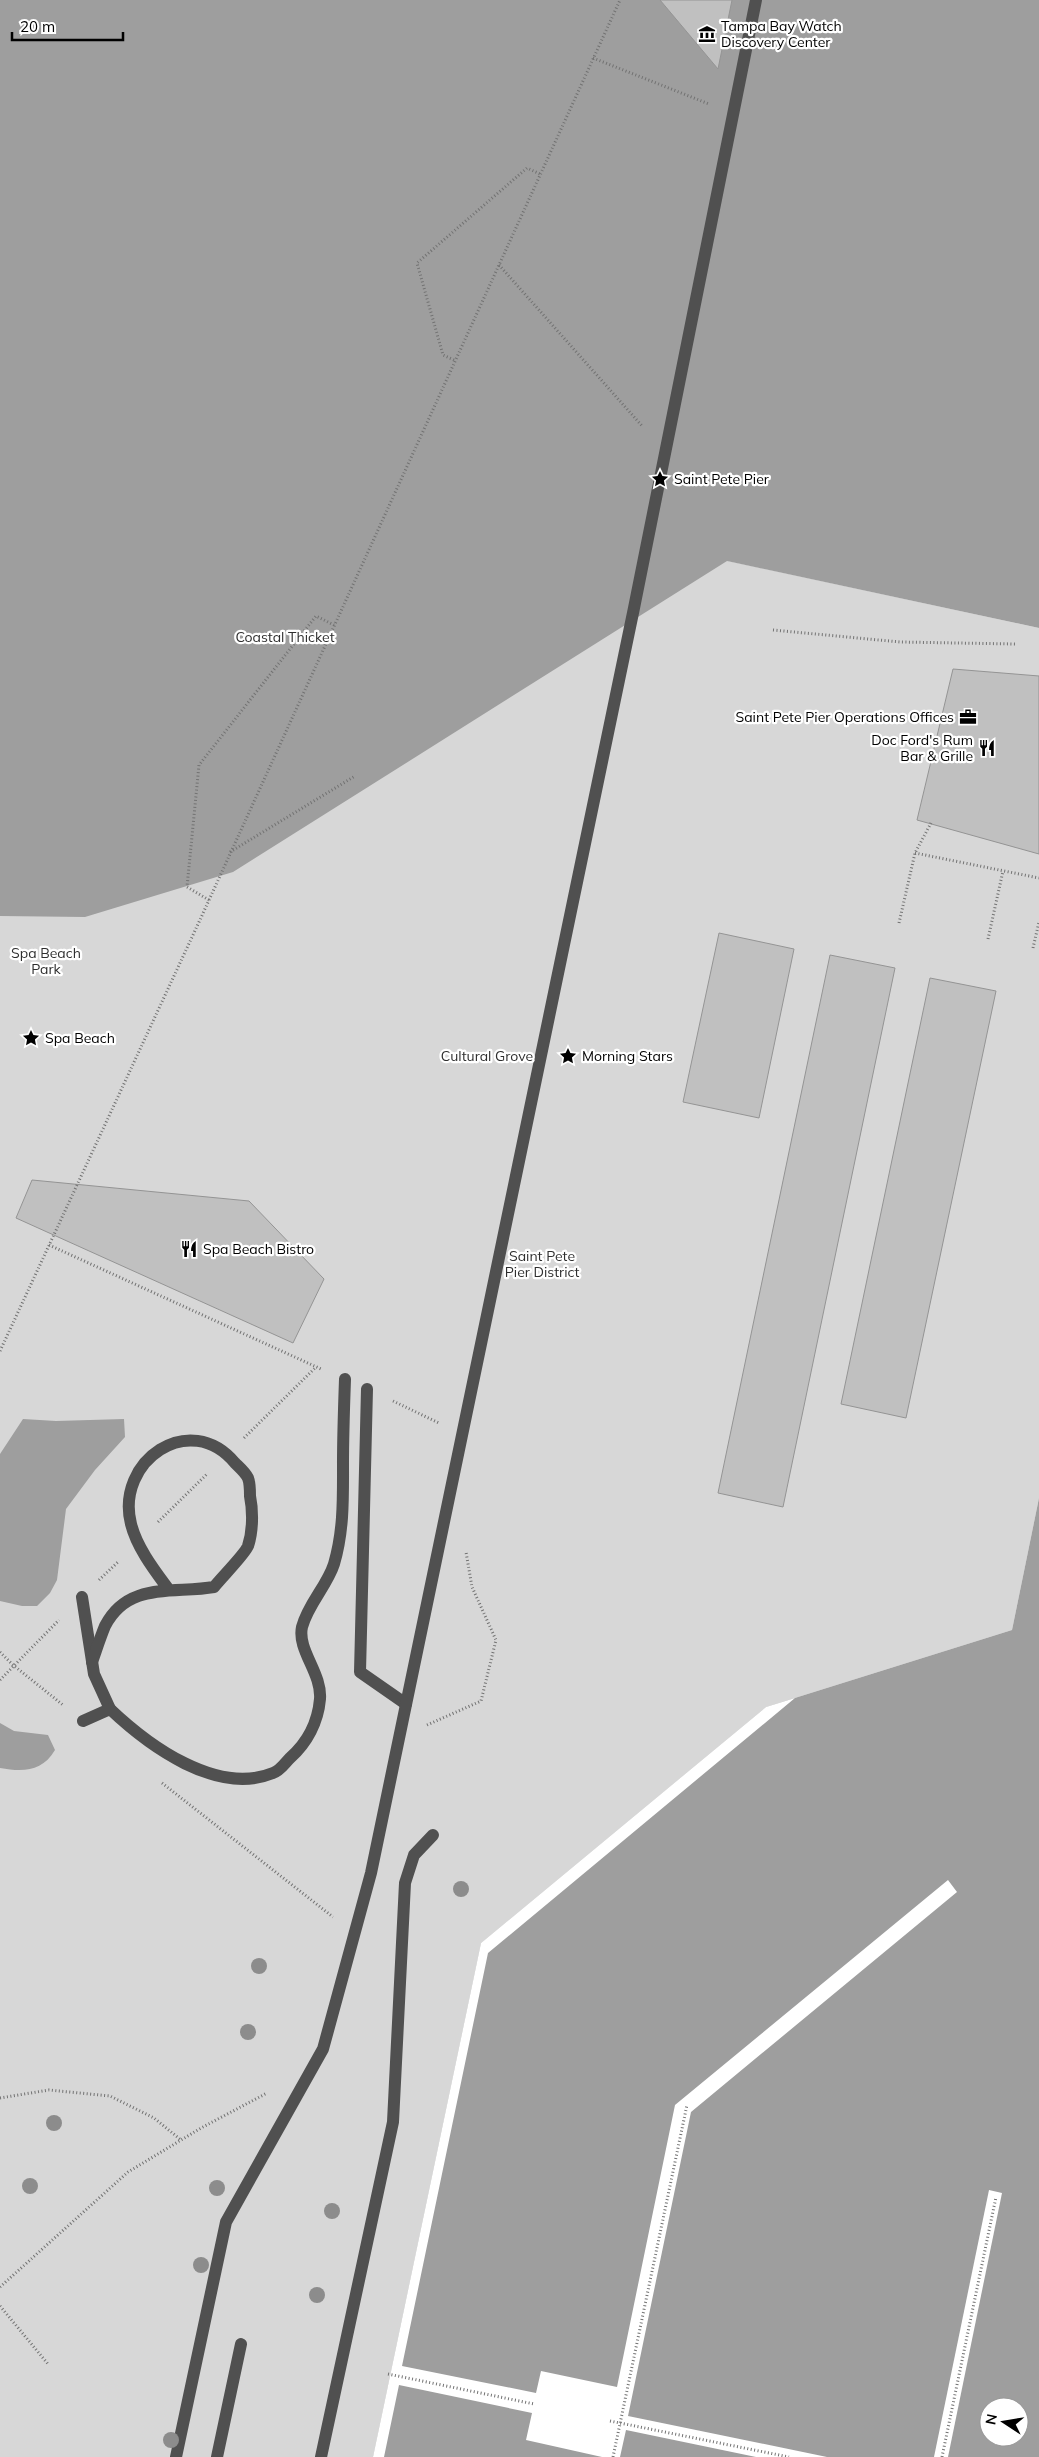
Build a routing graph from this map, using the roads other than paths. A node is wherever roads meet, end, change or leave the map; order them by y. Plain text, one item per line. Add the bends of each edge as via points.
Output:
1 (756, 0) edge
2 (345, 1380) road end
3 (367, 1389) road end
4 (169, 1590) junction
5 (82, 1597) road end
6 (92, 1662) junction
7 (406, 1704) junction
8 (110, 1708) junction
9 (83, 1721) road end
10 (433, 1835) dead end
11 (242, 2344) dead end
12 (176, 2457) edge
13 (217, 2457) edge
14 (320, 2457) edge

1 - 7 street
2 - 8 street via 341,1535 334,1565 302,1626 301,1638 319,1681 320,1700 313,1728 298,1751 275,1773 252,1778 224,1778 168,1754 133,1731
3 - 7 street via 360,1672
4 - 4 street via 149,1562 131,1525 129,1501 132,1482 148,1457 169,1445 190,1439 206,1441 228,1454 248,1478 252,1510 248,1547 214,1587
4 - 6 street via 139,1594 120,1606 106,1625
5 - 6 street
6 - 8 street via 94,1674
7 - 12 street via 371,1873 323,2049 226,2222
8 - 9 street
10 - 14 street via 414,1855 406,1883 393,2122
11 - 13 street

